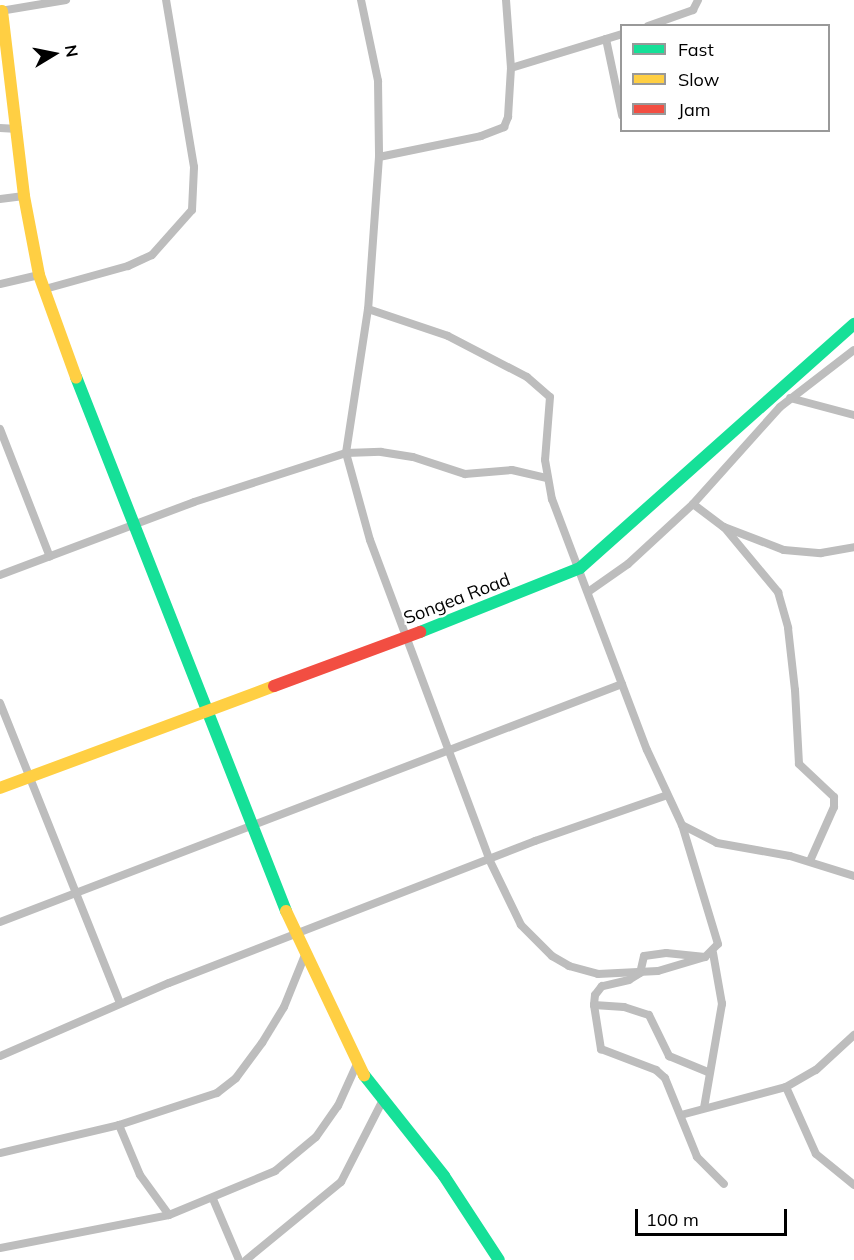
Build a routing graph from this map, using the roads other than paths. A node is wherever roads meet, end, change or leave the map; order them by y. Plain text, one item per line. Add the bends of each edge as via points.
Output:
1 (66, 0) edge
2 (166, 0) edge
3 (361, 0) edge
4 (506, 0) edge
5 (698, 0) edge
6 (1, 11) edge
7 (654, 24) edge
8 (620, 34) edge
9 (606, 39) junction
10 (511, 68) junction
11 (620, 109) edge
12 (0, 128) edge
13 (18, 129) junction
14 (380, 157) junction
15 (24, 196) junction
16 (0, 199) edge
17 (39, 275) junction
18 (0, 284) edge
19 (45, 289) junction
20 (368, 309) junction
21 (854, 324) edge
22 (854, 350) edge
23 (772, 393) junction
24 (790, 398) junction
25 (854, 414) edge
26 (0, 429) edge
27 (4, 452) edge
28 (346, 453) junction
29 (547, 478) junction
30 (693, 504) junction
31 (132, 525) junction
32 (724, 527) junction
33 (854, 548) edge
34 (50, 557) junction
35 (580, 568) junction
36 (0, 575) edge
37 (588, 592) junction
38 (407, 638) junction
39 (622, 684) junction
40 (0, 703) edge
41 (208, 711) junction
42 (448, 753) junction
43 (29, 776) junction
44 (0, 788) edge
45 (665, 796) junction
46 (682, 825) junction
47 (251, 828) junction
48 (489, 859) junction
49 (810, 861) junction
50 (854, 876) edge
51 (78, 894) junction
52 (0, 922) edge
53 (296, 936) junction
54 (709, 955) junction
55 (305, 956) junction
56 (640, 973) junction
57 (120, 1003) junction
58 (594, 1005) junction
59 (854, 1035) edge
60 (0, 1056) edge
61 (357, 1064) junction
62 (708, 1072) junction
63 (786, 1087) junction
64 (381, 1104) junction
65 (704, 1108) junction
66 (681, 1115) junction
67 (119, 1125) junction
68 (0, 1153) edge
69 (724, 1184) dead end
70 (854, 1185) edge
71 (213, 1199) junction
72 (169, 1215) junction
73 (0, 1248) edge
74 (239, 1260) edge
75 (246, 1260) edge
76 (499, 1260) edge

1 - 6 street
2 - 19 street via 194,167 192,210 152,255 128,266
3 - 14 street via 378,81
4 - 10 street
5 - 7 street via 693,10
6 - 13 main road
8 - 9 street
9 - 10 street
9 - 11 street
10 - 14 street via 504,127 481,136
12 - 13 street
13 - 15 main road
14 - 20 street
15 - 16 street
15 - 17 main road
17 - 18 street
17 - 19 main road
19 - 31 main road
20 - 28 street
20 - 29 street via 448,336 541,386 550,397
21 - 23 main road, Songea Road
22 - 24 street
23 - 24 street
23 - 35 main road, Songea Road via 610,545
24 - 25 street
24 - 30 street via 748,438
26 - 27 street
27 - 34 street
28 - 29 street via 381,452 413,457 465,474 513,470
28 - 31 street
28 - 38 street via 370,540
29 - 35 street
30 - 32 street
30 - 37 street via 628,564
31 - 34 street
31 - 41 main road
32 - 33 street via 799,554
32 - 49 street via 758,563 778,592 788,628 799,764 834,797 834,807
34 - 36 street
35 - 37 street
35 - 38 main road, Songea Road
37 - 39 street
38 - 41 main road, Songea Road
38 - 42 street
39 - 42 street
39 - 45 street
40 - 43 street
41 - 43 main road, Songea Road
41 - 47 main road
42 - 47 street
42 - 48 street
43 - 44 main road, Songea Road
43 - 51 street
45 - 46 street
45 - 48 street
46 - 49 street via 717,843
46 - 54 street via 718,939
47 - 51 street
47 - 53 main road
48 - 53 street
48 - 56 street via 521,925 552,956 569,966 598,974
49 - 50 street
51 - 52 street
51 - 57 street
53 - 55 main road
53 - 57 street
54 - 56 street
54 - 56 street via 654,953 644,956
54 - 62 street via 722,1004
55 - 61 main road
55 - 67 street via 284,1007 236,1078 217,1094 195,1104
56 - 58 street via 629,980 602,986
57 - 60 street
58 - 62 street via 624,1007 649,1015 669,1056
58 - 66 street via 601,1049 656,1070 665,1078
59 - 63 street via 816,1070
61 - 64 main road
61 - 71 street via 338,1106 307,1147 276,1171
62 - 65 street
63 - 65 street
63 - 70 street via 816,1154
64 - 75 street via 341,1182
64 - 76 main road via 444,1176
65 - 66 street
66 - 69 street via 697,1158
67 - 68 street
67 - 72 street via 140,1175
71 - 72 street
71 - 74 street
72 - 73 street

